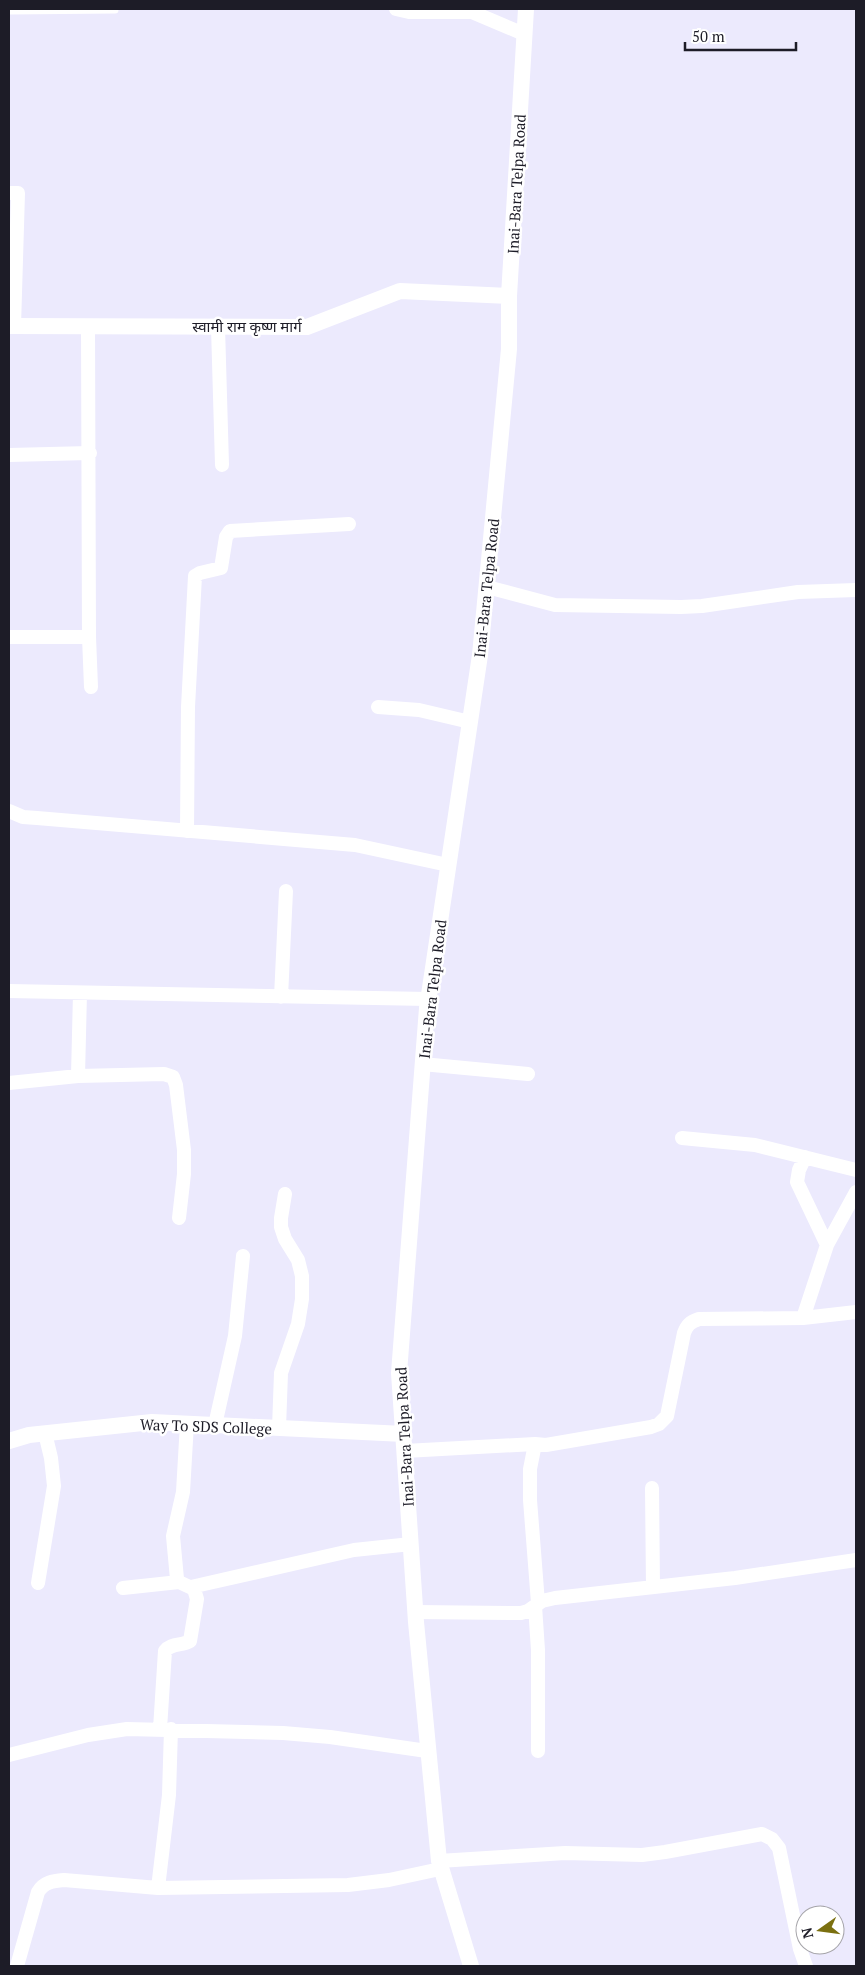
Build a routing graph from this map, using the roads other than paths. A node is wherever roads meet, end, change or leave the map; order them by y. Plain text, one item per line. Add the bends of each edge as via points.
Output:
1 (526, 9) edge
2 (9, 10) edge
3 (115, 10) dead end
4 (404, 10) edge
5 (524, 34) junction
6 (9, 193) edge
7 (509, 296) junction
8 (11, 326) edge
9 (88, 326) junction
10 (218, 327) junction
11 (90, 453) junction
12 (9, 455) edge
13 (222, 465) dead end
14 (349, 524) dead end
15 (487, 587) junction
16 (856, 590) edge
17 (9, 637) edge
18 (89, 637) junction
19 (91, 687) dead end
20 (378, 707) dead end
21 (470, 722) junction
22 (9, 811) edge
23 (187, 831) junction
24 (448, 865) junction
25 (286, 891) dead end
26 (9, 991) edge
27 (80, 993) junction
28 (281, 996) junction
29 (428, 999) junction
30 (422, 1064) junction
31 (528, 1074) dead end
32 (78, 1076) junction
33 (9, 1083) edge
34 (682, 1138) dead end
35 (805, 1156) junction
36 (856, 1170) edge
37 (856, 1192) edge
38 (285, 1194) dead end
39 (179, 1218) dead end
40 (827, 1245) junction
41 (243, 1256) dead end
42 (856, 1312) edge
43 (803, 1318) junction
44 (187, 1423) junction
45 (215, 1425) junction
46 (279, 1428) junction
47 (45, 1434) junction
48 (404, 1434) junction
49 (9, 1441) edge
50 (535, 1444) junction
51 (405, 1451) junction
52 (652, 1488) dead end
53 (411, 1544) junction
54 (856, 1560) edge
55 (38, 1583) dead end
56 (185, 1585) junction
57 (653, 1587) junction
58 (123, 1588) dead end
59 (536, 1605) junction
60 (415, 1612) junction
61 (166, 1729) junction
62 (427, 1751) junction
63 (538, 1751) dead end
64 (9, 1755) edge
65 (440, 1865) junction
66 (158, 1888) junction
67 (17, 1966) edge
68 (471, 1966) edge
69 (806, 1966) edge

1 - 5 street, Inai-Bara Telpa Road
2 - 3 lane
4 - 5 street via 472,12
5 - 7 street, Inai-Bara Telpa Road
6 - 8 street via 18,193
7 - 10 street, स्वामी राम कृष्ण मार्ग via 400,291 306,327
7 - 15 street, Inai-Bara Telpa Road via 509,348
8 - 9 street, स्वामी राम कृष्ण मार्ग
9 - 10 street, स्वामी राम कृष्ण मार्ग
9 - 11 street
10 - 13 street
11 - 12 street
11 - 18 street
14 - 23 street via 232,530 226,537 221,568 195,576 188,707
15 - 16 street via 555,605 681,607 798,592
15 - 21 street, Inai-Bara Telpa Road
17 - 18 street
18 - 19 street
20 - 21 street via 420,710
21 - 24 street, Inai-Bara Telpa Road
22 - 23 street via 37,818
23 - 24 street via 355,845
24 - 29 street, Inai-Bara Telpa Road
25 - 28 street
26 - 27 street
27 - 28 street
27 - 32 street
28 - 29 street
29 - 30 street, Inai-Bara Telpa Road
30 - 31 street
30 - 48 street, Inai-Bara Telpa Road via 399,1373
32 - 33 street
32 - 39 street via 169,1074 175,1080 184,1150
34 - 35 street via 755,1145
35 - 36 street
35 - 40 street via 797,1182
37 - 40 street
38 - 46 street via 281,1227 298,1260 302,1299 298,1324 281,1373
40 - 43 street
41 - 45 street via 235,1336
42 - 43 street
43 - 50 street via 693,1321 684,1333 664,1421 651,1427 554,1444
44 - 45 street, Way To SDS College
44 - 47 street, Way To SDS College via 152,1422
44 - 56 street via 183,1492 173,1536 177,1580
45 - 46 street, Way To SDS College
46 - 48 street, Way To SDS College
47 - 49 street, Way To SDS College
47 - 55 street via 52,1458 54,1486
48 - 51 street, Inai-Bara Telpa Road
50 - 51 street
50 - 59 street via 530,1469 530,1500
51 - 53 street, Inai-Bara Telpa Road
52 - 57 street
53 - 56 street via 354,1550
53 - 60 street, Inai-Bara Telpa Road
54 - 57 street
56 - 58 street
56 - 61 street via 196,1592 197,1599 191,1639 164,1652
57 - 59 street via 555,1598
59 - 60 street via 520,1613
59 - 63 street
60 - 62 street, Inai-Bara Telpa Road
61 - 62 street via 283,1732
61 - 64 street via 108,1730
61 - 66 street via 169,1795
62 - 65 street, Inai-Bara Telpa Road
65 - 66 street via 389,1880 348,1885
65 - 68 street, Inai-Bara Telpa Road
65 - 69 street via 565,1853 650,1854 762,1834 779,1848
66 - 67 street via 64,1880 47,1883 36,1897

